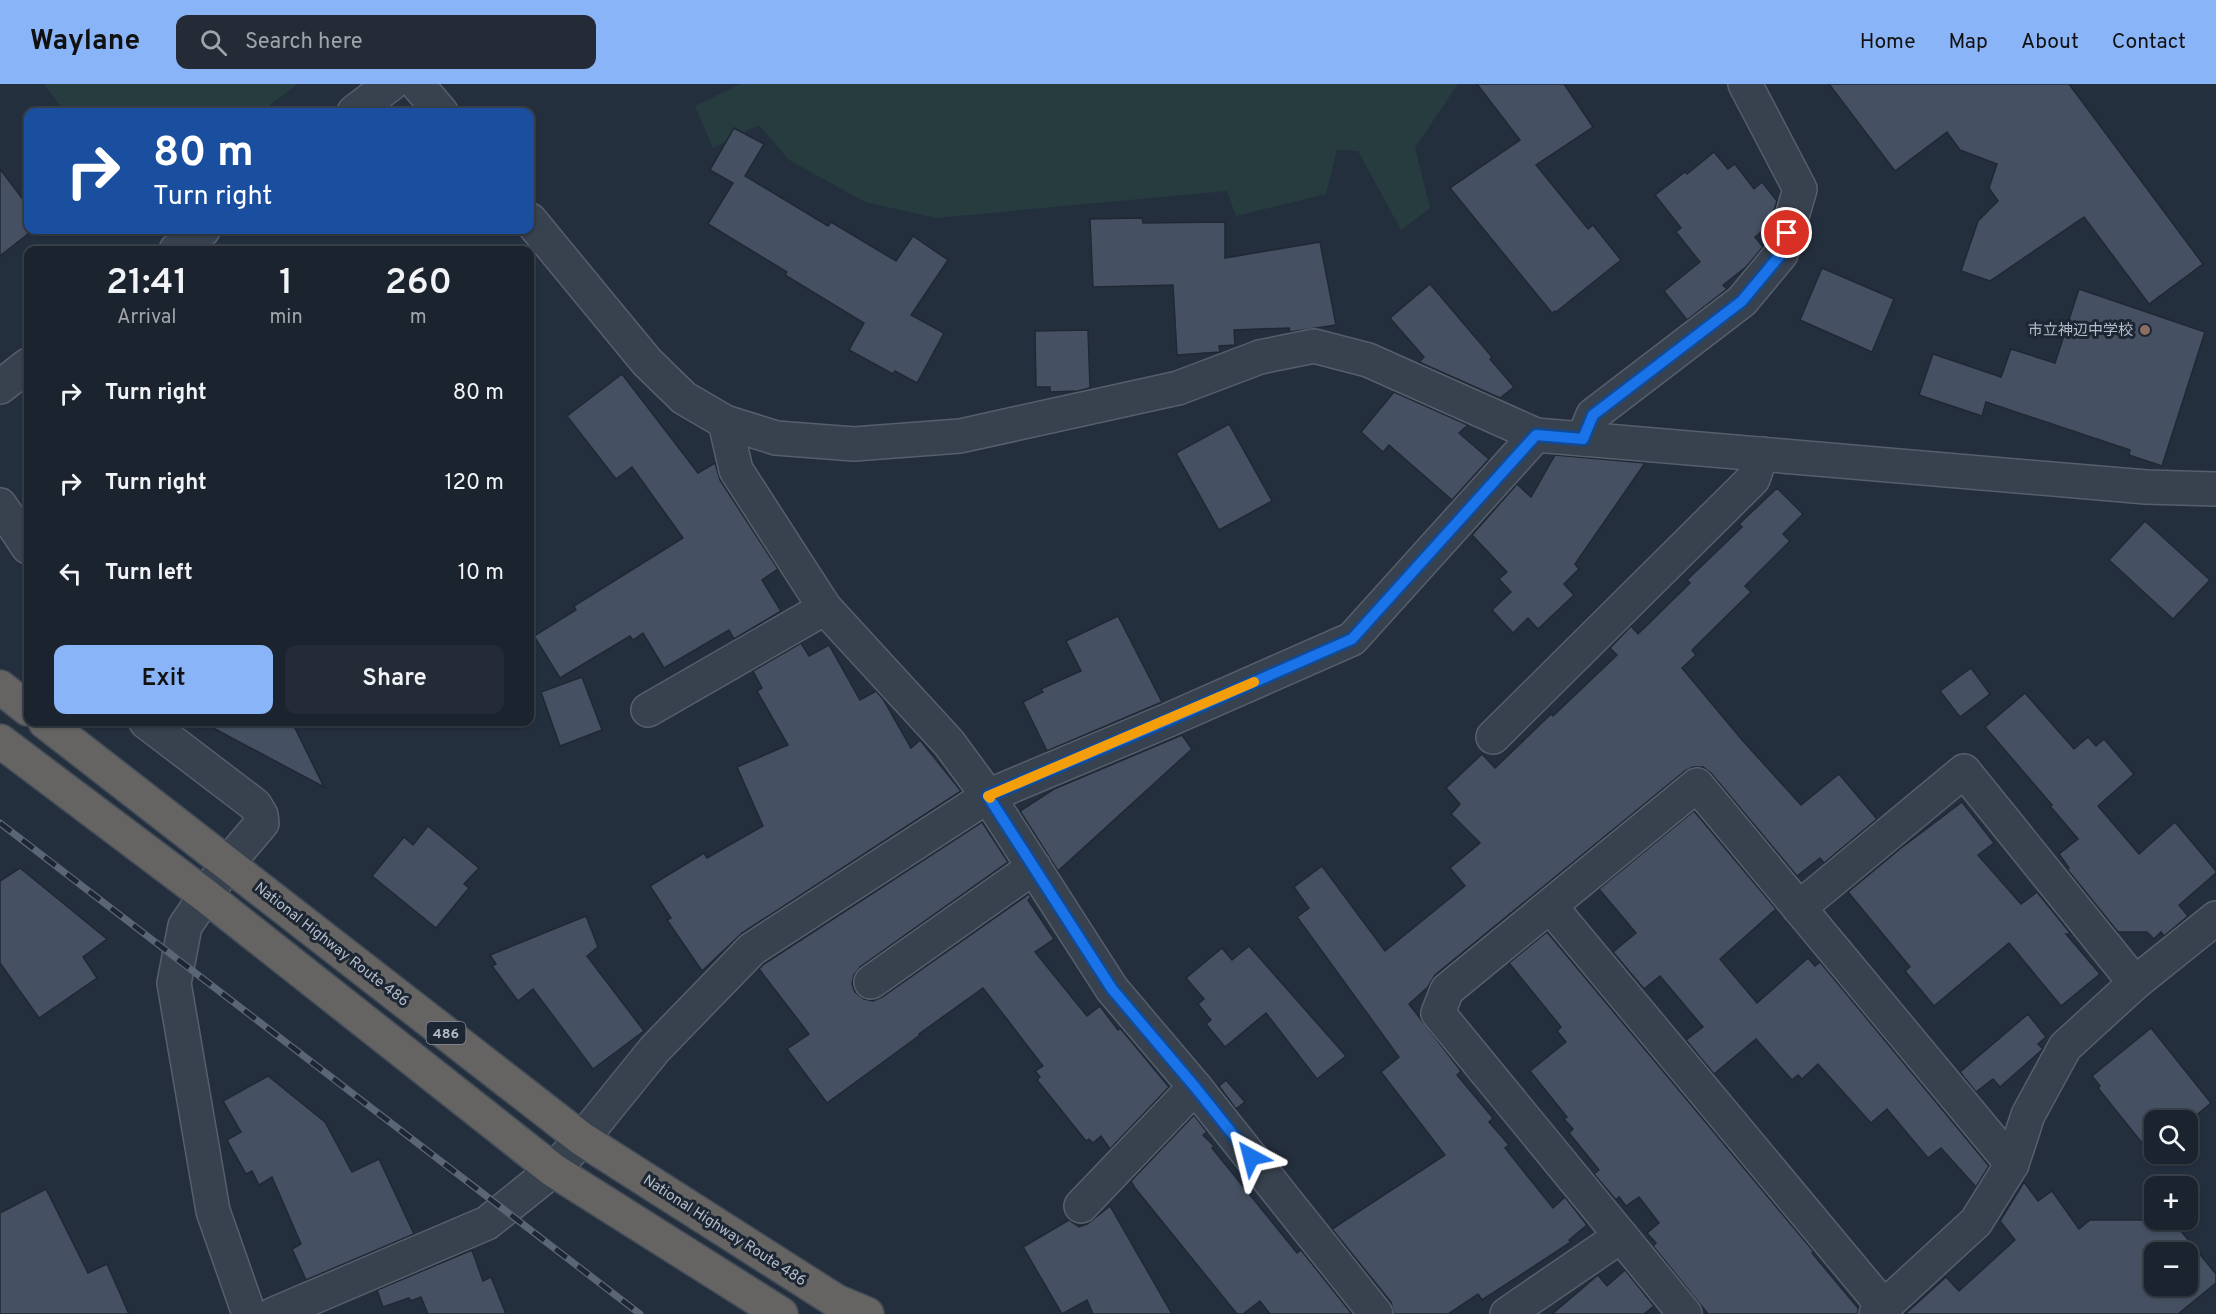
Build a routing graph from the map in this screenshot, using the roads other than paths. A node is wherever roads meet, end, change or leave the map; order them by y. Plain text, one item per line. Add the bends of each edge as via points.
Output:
1 (391, 84) edge
2 (417, 84) edge
3 (1745, 84) edge
4 (359, 108) edge
5 (438, 108) edge
6 (534, 225) edge
7 (198, 234) edge
8 (181, 246) edge
9 (24, 367) edge
10 (0, 387) edge
11 (725, 422) junction
12 (1536, 435) junction
13 (1583, 439) junction
14 (1762, 454) junction
15 (2216, 489) edge
16 (0, 505) edge
17 (24, 541) edge
18 (825, 608) junction
19 (0, 687) edge
20 (24, 706) edge
21 (648, 710) dead end
22 (50, 726) edge
23 (151, 726) edge
24 (1493, 737) dead end
25 (0, 741) edge
26 (988, 796) junction
27 (228, 863) junction
28 (1034, 867) junction
29 (206, 896) junction
30 (1550, 906) junction
31 (1799, 908) junction
32 (2216, 918) edge
33 (871, 982) dead end
34 (2134, 982) junction
35 (1195, 1087) junction
36 (582, 1139) junction
37 (2012, 1164) junction
38 (553, 1170) junction
39 (1081, 1206) dead end
40 (1622, 1236) junction
41 (1880, 1311) edge
42 (249, 1314) edge
43 (274, 1314) edge
44 (781, 1314) edge
45 (867, 1314) edge
46 (1376, 1314) edge
47 (1507, 1314) edge
48 (1685, 1314) edge

1 - 4 street
2 - 5 street
3 - 13 street via 1800,189 1781,254 1742,301 1593,415
6 - 11 street via 647,362 684,398
7 - 8 street
9 - 10 street
11 - 12 street via 776,438 854,444 960,436 1178,388 1260,357 1314,346 1368,360
11 - 18 street via 736,470
12 - 13 street
12 - 26 street via 1352,639
13 - 14 street
14 - 15 street via 2146,487
14 - 24 street via 1753,479
16 - 17 street
18 - 21 street
18 - 26 street via 949,743
19 - 20 highway
22 - 27 highway, National Highway Route 486 / 486
23 - 27 street via 255,805 261,815 262,823
25 - 29 highway, 486
26 - 28 street
26 - 36 street via 752,949 655,1049
27 - 29 street
27 - 36 highway, National Highway Route 486 / 486
28 - 33 street
28 - 35 street via 1112,989
29 - 38 highway, 486
29 - 42 street via 185,926 174,983 213,1211
30 - 31 street via 1697,785
30 - 40 street via 1447,990 1438,1013
30 - 41 street
31 - 34 street via 1964,771
31 - 37 street
32 - 34 street
34 - 37 street via 2065,1047 2028,1115
35 - 39 street
35 - 46 street
36 - 38 street
36 - 45 highway, National Highway Route 486 / 486 via 836,1301
37 - 41 street via 1976,1222
38 - 43 street via 487,1223
38 - 44 highway, 486
40 - 47 street
40 - 48 street

